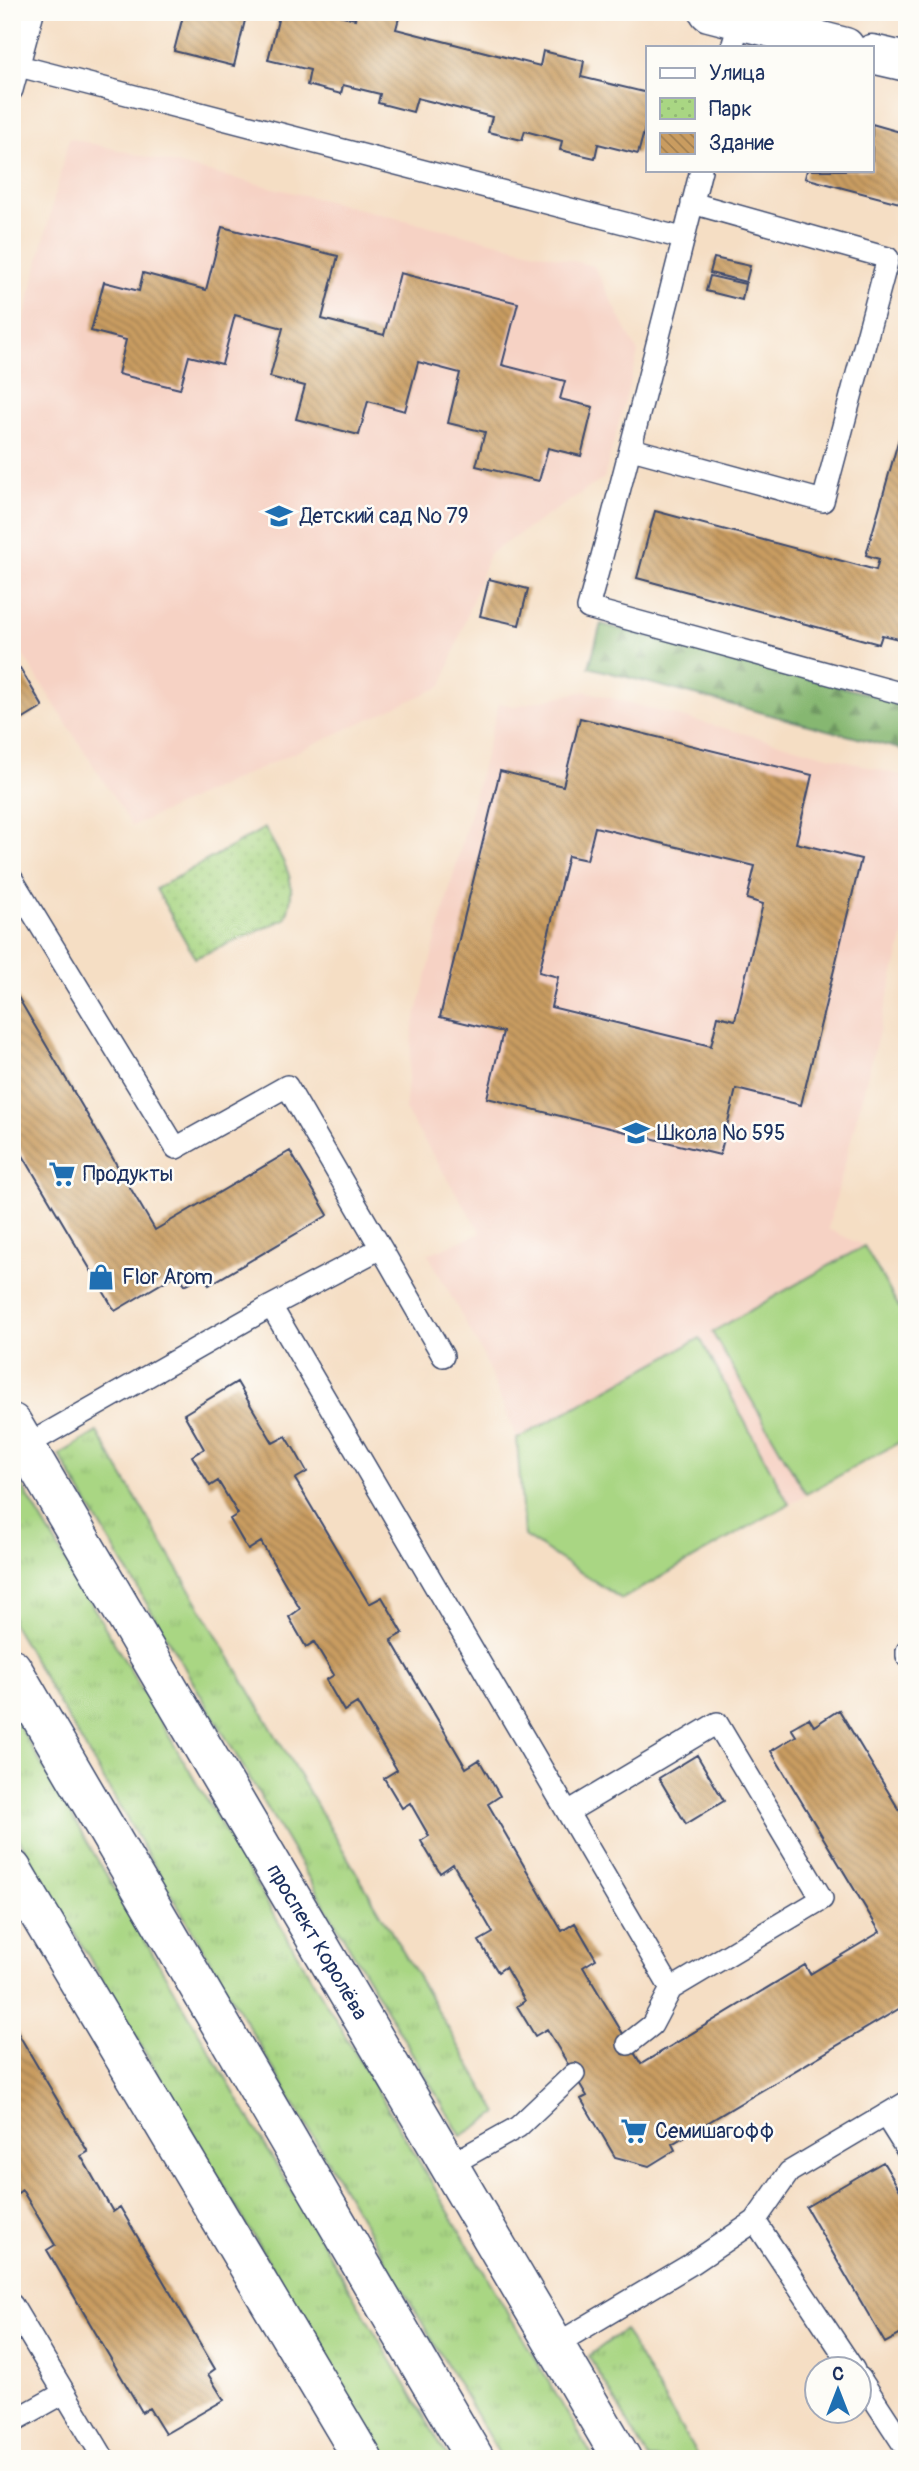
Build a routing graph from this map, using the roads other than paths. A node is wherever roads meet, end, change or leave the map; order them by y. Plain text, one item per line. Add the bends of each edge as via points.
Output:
1 (33, 12) edge
2 (742, 24) edge
3 (841, 46) edge
4 (874, 54) edge
5 (907, 62) edge
6 (19, 66) junction
7 (12, 90) edge
8 (700, 172) edge
9 (692, 203) junction
10 (682, 238) junction
11 (632, 449) junction
12 (907, 695) edge
13 (12, 879) edge
14 (381, 1248) junction
15 (271, 1306) junction
16 (443, 1356) dead end
17 (19, 1435) edge
18 (12, 1668) edge
19 (568, 1812) junction
20 (12, 1869) edge
21 (671, 1989) junction
22 (628, 2044) dead end
23 (574, 2074) dead end
24 (907, 2102) edge
25 (885, 2115) junction
26 (907, 2150) edge
27 (450, 2165) junction
28 (755, 2221) junction
29 (12, 2305) edge
30 (555, 2345) junction
31 (845, 2356) edge
32 (64, 2393) junction
33 (874, 2400) edge
34 (12, 2422) edge
35 (905, 2444) edge
36 (358, 2457) edge
37 (104, 2459) edge
38 (475, 2459) edge
39 (622, 2459) edge

1 - 6 lane
2 - 3 street
4 - 5 street
6 - 7 lane
6 - 10 lane
8 - 9 lane
9 - 10 lane
9 - 11 lane via 888,258 823,500
10 - 11 lane
11 - 12 lane via 587,608
13 - 14 lane via 176,1149 287,1086
14 - 15 lane
14 - 16 lane
15 - 17 lane
15 - 19 lane
17 - 27 street, проспект Королёва
18 - 38 street
19 - 21 lane
19 - 21 lane via 718,1723 822,1899
20 - 36 street
21 - 22 lane via 652,2025
23 - 27 lane via 517,2127
24 - 25 lane
25 - 26 lane
25 - 28 lane via 789,2172
27 - 30 street, проспект Королёва
28 - 30 lane
28 - 31 lane
29 - 32 lane
30 - 39 street, проспект Королёва
32 - 34 lane
32 - 37 lane
33 - 35 lane

